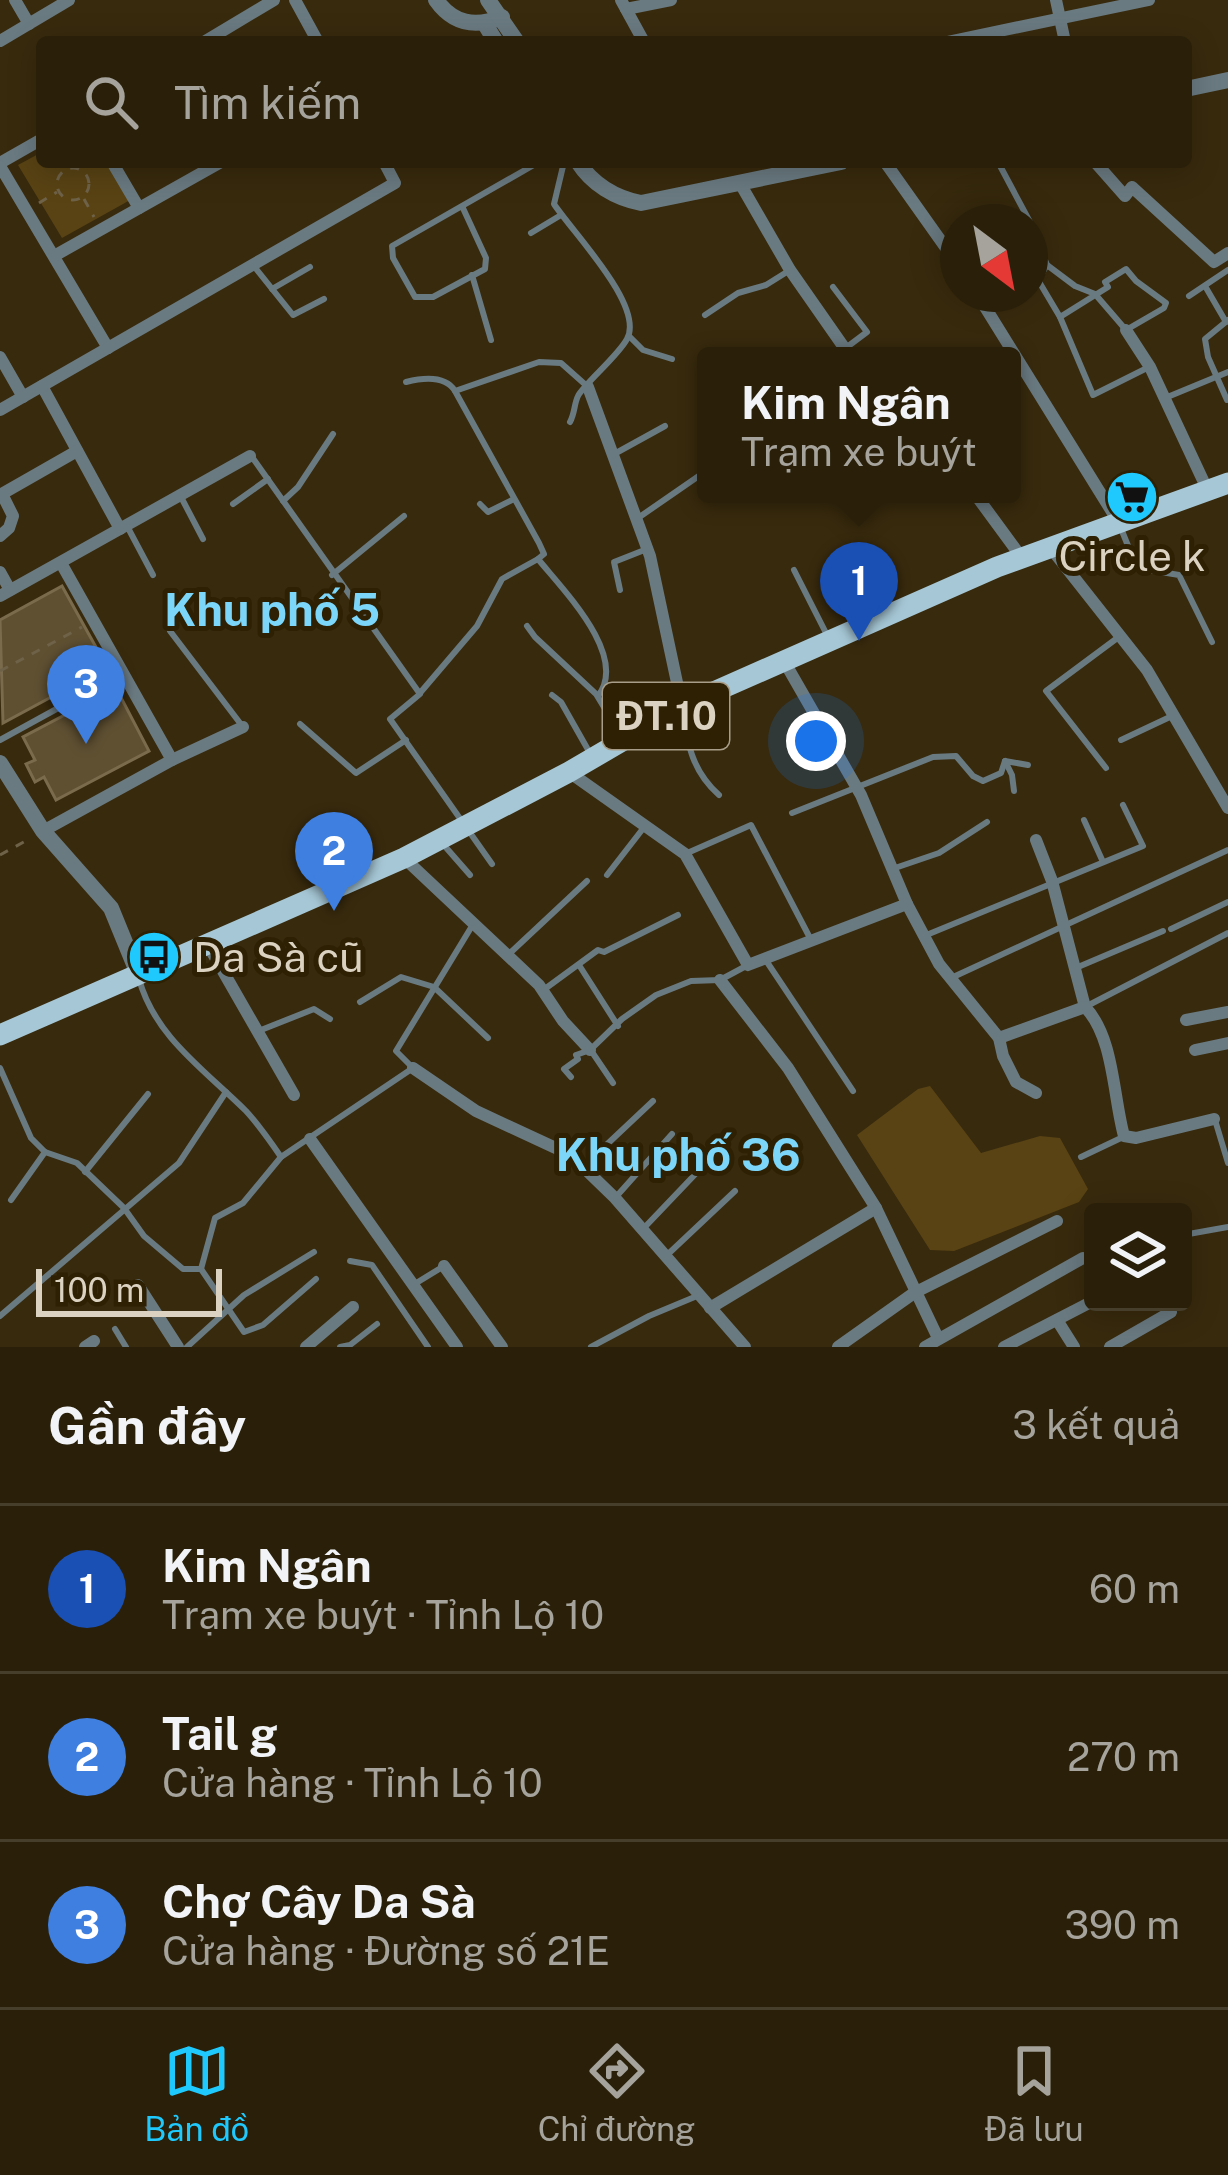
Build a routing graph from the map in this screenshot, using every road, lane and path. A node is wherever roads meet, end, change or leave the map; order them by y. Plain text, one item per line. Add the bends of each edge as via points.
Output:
1 (15, 0) edge
2 (69, 0) edge
3 (274, 0) edge
4 (295, 0) edge
5 (436, 0) edge
6 (488, 0) edge
7 (671, 0) edge
8 (1056, 0) edge
9 (1149, 0) edge
10 (624, 4) edge
11 (1060, 16) junction
12 (494, 21) junction
13 (29, 24) junction
14 (214, 36) edge
15 (315, 36) edge
16 (495, 36) edge
17 (510, 36) edge
18 (641, 36) edge
19 (972, 36) edge
20 (1064, 36) edge
21 (0, 41) edge
22 (1228, 80) edge
23 (1192, 88) edge
24 (36, 143) edge
25 (0, 164) edge
26 (116, 168) edge
27 (210, 168) edge
28 (387, 168) edge
29 (529, 168) edge
30 (563, 168) edge
31 (584, 168) edge
32 (815, 168) edge
33 (889, 168) edge
34 (1001, 168) edge
35 (1100, 168) edge
36 (66, 170) joint
37 (741, 185) junction
38 (58, 191) junction
39 (83, 198) junction
40 (1020, 204) edge
41 (463, 206) junction
42 (139, 208) junction
43 (26, 210) junction
44 (561, 215) junction
45 (101, 229) junction
46 (531, 233) dead end
47 (940, 240) edge
48 (1228, 253) edge
49 (53, 256) junction
50 (1214, 262) junction
51 (253, 265) junction
52 (1048, 266) edge
53 (310, 267) dead end
54 (790, 270) junction
55 (1228, 270) edge
56 (472, 275) junction
57 (1205, 286) junction
58 (833, 287) dead end
59 (271, 290) junction
60 (1095, 294) junction
61 (1048, 296) edge
62 (1189, 296) dead end
63 (324, 299) dead end
64 (988, 312) edge
65 (705, 315) dead end
66 (1060, 316) junction
67 (1227, 321) edge
68 (1126, 330) junction
69 (629, 336) junction
70 (491, 340) dead end
71 (844, 347) edge
72 (852, 347) edge
73 (1010, 347) edge
74 (108, 348) junction
75 (0, 357) edge
76 (672, 358) dead end
77 (1021, 365) edge
78 (1150, 367) junction
79 (1228, 372) edge
80 (1217, 376) junction
81 (406, 382) dead end
82 (42, 386) junction
83 (589, 387) junction
84 (455, 391) junction
85 (23, 397) junction
86 (1165, 398) junction
87 (1227, 400) edge
88 (0, 410) edge
89 (569, 422) dead end
90 (665, 427) dead end
91 (333, 434) dead end
92 (76, 451) junction
93 (613, 454) junction
94 (250, 456) joint
95 (697, 477) edge
96 (268, 479) junction
97 (1218, 487) edge
98 (1, 494) edge
99 (179, 494) junction
100 (514, 500) junction
101 (283, 501) junction
102 (982, 503) edge
103 (233, 504) dead end
104 (480, 505) dead end
105 (404, 516) dead end
106 (635, 520) junction
107 (1119, 523) junction
108 (123, 527) junction
109 (0, 536) edge
110 (203, 539) dead end
111 (1049, 548) junction
112 (647, 549) junction
113 (1022, 558) junction
114 (538, 559) junction
115 (61, 562) junction
116 (794, 570) dead end
117 (0, 572) edge
118 (153, 575) dead end
119 (332, 575) junction
120 (620, 590) dead end
121 (5, 593) edge
122 (88, 623) dead end
123 (527, 626) dead end
124 (170, 631) dead end
125 (1120, 636) junction
126 (829, 640) junction
127 (1212, 642) dead end
128 (784, 661) junction
129 (0, 671) edge
130 (122, 674) junction
131 (420, 694) junction
132 (552, 695) dead end
133 (598, 696) junction
134 (682, 706) junction
135 (1173, 716) junction
136 (300, 724) dead end
137 (243, 727) joint
138 (0, 740) edge
139 (406, 740) junction
140 (624, 740) junction
141 (1121, 740) dead end
142 (593, 758) junction
143 (172, 760) junction
144 (1005, 761) junction
145 (0, 763) edge
146 (1028, 765) dead end
147 (1106, 768) dead end
148 (569, 772) junction
149 (7, 788) edge
150 (858, 790) junction
151 (1014, 791) dead end
152 (719, 795) dead end
153 (1123, 805) dead end
154 (1228, 808) edge
155 (792, 813) dead end
156 (1084, 820) dead end
157 (987, 822) dead end
158 (645, 826) junction
159 (463, 827) junction
160 (43, 832) junction
161 (440, 840) junction
162 (1036, 840) dead end
163 (1228, 850) edge
164 (685, 854) junction
165 (0, 855) edge
166 (404, 858) junction
167 (1103, 862) junction
168 (492, 864) dead end
169 (892, 869) junction
170 (470, 875) dead end
171 (607, 875) dead end
172 (587, 881) dead end
173 (1052, 881) junction
174 (1228, 902) edge
175 (907, 904) junction
176 (678, 915) dead end
177 (475, 923) junction
178 (1065, 924) junction
179 (1228, 933) edge
180 (924, 936) junction
181 (810, 938) junction
182 (208, 945) junction
183 (509, 955) junction
184 (765, 959) junction
185 (579, 965) junction
186 (748, 965) junction
187 (1077, 968) junction
188 (138, 974) junction
189 (951, 978) junction
190 (720, 980) junction
191 (434, 987) junction
192 (541, 992) junction
193 (360, 1002) dead end
194 (1085, 1007) junction
195 (1228, 1012) edge
196 (330, 1019) dead end
197 (1186, 1020) dead end
198 (618, 1026) junction
199 (258, 1032) junction
200 (0, 1035) edge
201 (488, 1038) dead end
202 (999, 1038) junction
203 (1228, 1043) edge
204 (590, 1049) junction
205 (1195, 1050) dead end
206 (0, 1068) edge
207 (413, 1068) junction
208 (571, 1077) dead end
209 (614, 1083) dead end
210 (853, 1091) dead end
211 (226, 1093) junction
212 (1036, 1093) dead end
213 (148, 1094) dead end
214 (294, 1095) dead end
215 (653, 1100) dead end
216 (1214, 1119) joint
217 (672, 1135) dead end
218 (1124, 1136) junction
219 (310, 1139) junction
220 (45, 1152) junction
221 (1081, 1156) dead end
222 (281, 1157) junction
223 (1228, 1163) edge
224 (704, 1165) dead end
225 (583, 1167) junction
226 (85, 1172) junction
227 (735, 1191) dead end
228 (615, 1198) junction
229 (11, 1200) dead end
230 (124, 1208) junction
231 (876, 1208) junction
232 (1057, 1220) dead end
233 (1228, 1227) edge
234 (643, 1229) junction
235 (1192, 1233) edge
236 (314, 1252) dead end
237 (666, 1256) junction
238 (1083, 1258) dead end
239 (350, 1261) dead end
240 (444, 1266) joint
241 (201, 1269) junction
242 (316, 1279) dead end
243 (413, 1285) junction
244 (138, 1286) dead end
245 (914, 1293) junction
246 (701, 1295) junction
247 (1084, 1306) edge
248 (353, 1307) dead end
249 (710, 1308) junction
250 (227, 1311) junction
251 (1171, 1312) dead end
252 (0, 1316) edge
253 (1057, 1319) junction
254 (377, 1324) dead end
255 (115, 1329) dead end
256 (325, 1331) junction
257 (938, 1338) junction
258 (126, 1347) edge
259 (183, 1347) edge
260 (306, 1347) edge
261 (339, 1347) edge
262 (428, 1347) edge
263 (458, 1347) edge
264 (502, 1347) edge
265 (591, 1347) edge
266 (745, 1347) edge
267 (838, 1347) edge
268 (925, 1347) edge
269 (1004, 1347) edge
270 (1074, 1347) edge
271 (1110, 1347) edge

1 - 13 street
2 - 13 street
3 - 14 street
4 - 15 street
5 - 12 street via 455,19
6 - 12 street
7 - 10 street
8 - 11 street
9 - 11 street
10 - 18 street
11 - 19 street
11 - 20 street
12 - 16 street
12 - 17 street
13 - 21 street
22 - 23 street
24 - 25 street
25 - 43 street
26 - 42 street
27 - 42 street
28 - 51 street via 395,183
29 - 41 lane
30 - 44 lane via 554,205
31 - 37 street via 606,189 641,203
32 - 37 street
33 - 47 street
34 - 40 lane
35 - 50 street
36 - 38 path
36 - 39 path via 88,177
37 - 54 street
38 - 39 path
38 - 43 path
39 - 45 path
41 - 56 lane via 486,258
41 - 56 lane via 396,242 393,259 422,300
42 - 45 street
43 - 49 street
44 - 46 lane
44 - 69 lane via 619,292
45 - 49 street
48 - 50 street
49 - 74 street
50 - 55 lane
51 - 59 lane
51 - 74 street
52 - 60 lane
53 - 59 lane
54 - 65 lane
54 - 71 street
55 - 57 lane
56 - 70 lane
57 - 62 lane
57 - 67 lane
58 - 72 lane via 867,332
59 - 63 lane via 293,316
60 - 66 lane
60 - 68 lane
60 - 68 lane via 1126,268 1163,298 1164,308
61 - 66 lane
64 - 73 street
66 - 78 lane via 1094,395
67 - 80 lane via 1205,339
68 - 78 street
69 - 76 lane via 643,350
69 - 83 lane
74 - 82 street
75 - 85 street
77 - 107 street
78 - 86 street
79 - 80 lane
80 - 86 lane
80 - 87 lane
81 - 84 lane via 439,380
82 - 85 street
82 - 92 street
83 - 84 lane via 561,363 539,362
83 - 89 lane via 578,394
83 - 93 street
84 - 100 lane
85 - 88 street
86 - 97 street
90 - 93 lane
91 - 101 lane
92 - 98 street
92 - 108 street
93 - 106 street
94 - 96 lane
94 - 99 street
95 - 106 lane
96 - 101 lane
96 - 103 lane
97 - 107 main road, ĐT.10
98 - 109 street via 13,516
99 - 108 street
99 - 110 lane
100 - 104 lane via 488,512
100 - 114 lane via 544,554
101 - 119 lane
102 - 113 street
105 - 119 lane
106 - 112 street
107 - 111 main road, ĐT.10
107 - 127 lane via 1137,568 1178,574
108 - 115 street
108 - 118 lane
111 - 113 main road, ĐT.10
111 - 125 street
112 - 120 lane via 614,562
112 - 134 street
113 - 126 main road, ĐT.10
114 - 131 lane via 502,579 477,626
114 - 133 lane via 588,622 605,658 608,684
115 - 121 street
115 - 130 street
116 - 126 lane
117 - 121 street
119 - 131 lane
122 - 129 path
123 - 133 lane
124 - 137 lane
125 - 135 street
125 - 147 lane via 1046,691
126 - 128 main road, ĐT.10
128 - 134 main road, ĐT.10
128 - 150 street
130 - 138 lane
130 - 143 street
131 - 139 lane via 390,718
132 - 142 lane
133 - 140 lane
134 - 140 main road, ĐT.10
134 - 152 lane via 691,757
135 - 141 lane
135 - 154 street
136 - 139 lane via 356,773
137 - 143 street
139 - 159 lane
140 - 142 main road, ĐT.10
142 - 148 main road, ĐT.10
143 - 160 street
144 - 146 lane
144 - 150 lane via 1001,773 983,781 956,756 933,757
144 - 151 lane
145 - 149 street
148 - 158 street
148 - 159 main road, ĐT.10
149 - 160 street
150 - 155 lane
150 - 169 street
153 - 167 lane via 1144,844
156 - 167 lane
157 - 169 lane via 939,854
158 - 164 street
158 - 171 lane
159 - 161 main road, ĐT.10
159 - 168 lane
160 - 165 path
160 - 188 street via 110,908
161 - 166 main road, ĐT.10
161 - 170 lane
162 - 173 street
163 - 178 lane
164 - 181 lane via 751,825
164 - 186 street
166 - 177 street
166 - 182 main road, ĐT.10
167 - 173 lane
169 - 175 street
172 - 183 lane
173 - 178 street
173 - 180 lane
174 - 187 lane
175 - 180 street
175 - 181 street
176 - 185 lane
177 - 183 street
177 - 191 lane
178 - 187 street
178 - 189 lane
179 - 194 lane
180 - 189 street
181 - 184 street
182 - 188 main road, ĐT.10
182 - 199 street
183 - 192 street
184 - 186 street
184 - 210 lane
185 - 192 lane
185 - 198 lane
186 - 190 lane
187 - 194 street
188 - 200 main road, ĐT.10
188 - 211 lane via 170,1040
189 - 202 street
190 - 198 lane via 656,995
190 - 231 street via 788,1068
191 - 193 lane via 401,976
191 - 201 lane
191 - 207 lane via 395,1051
192 - 204 street
194 - 202 street
194 - 218 street via 1107,1041
195 - 197 street
196 - 199 lane via 314,1009
198 - 204 lane
199 - 214 street
202 - 212 street via 1016,1082
203 - 205 street
204 - 208 lane via 564,1069
204 - 209 lane
206 - 220 lane
207 - 219 lane
207 - 225 street
211 - 222 lane
211 - 230 lane via 179,1163
213 - 226 lane
215 - 225 lane
216 - 218 street
216 - 223 lane
217 - 228 lane
218 - 221 lane
219 - 222 lane
219 - 243 street
220 - 226 lane
220 - 229 lane
222 - 241 lane via 243,1203 215,1218
224 - 234 lane
225 - 228 street
226 - 230 lane
227 - 237 lane
228 - 234 street
230 - 241 lane via 183,1268
230 - 252 lane
231 - 245 street
231 - 249 street
232 - 245 street
233 - 235 lane
234 - 237 street
236 - 250 lane
237 - 246 street
238 - 257 street
239 - 262 lane via 372,1264
240 - 243 lane
240 - 264 street
241 - 250 lane
242 - 250 lane via 244,1332
243 - 263 street
244 - 259 street
245 - 257 street
245 - 267 street
246 - 249 street
246 - 265 lane
247 - 253 street
248 - 256 street
249 - 266 street
250 - 259 lane
251 - 271 street
253 - 269 street
253 - 270 street
254 - 261 lane
255 - 258 lane
256 - 260 street
256 - 261 lane
257 - 268 street

